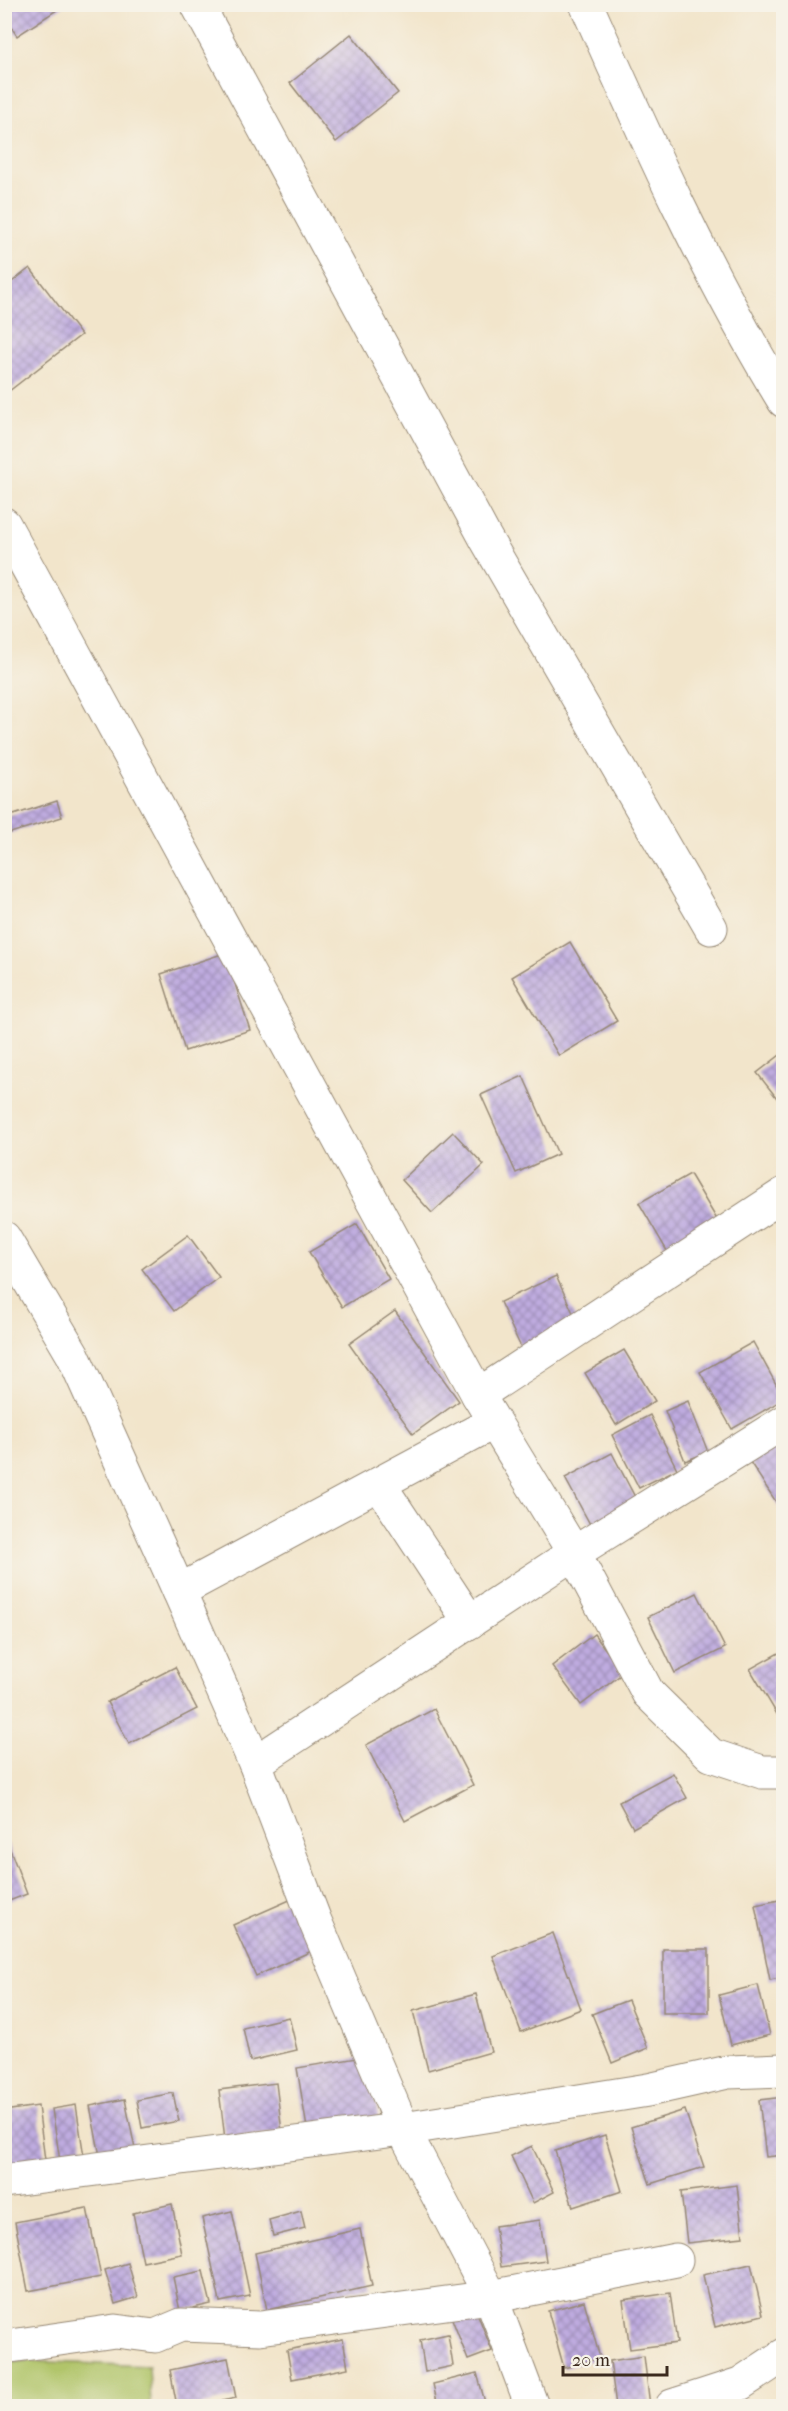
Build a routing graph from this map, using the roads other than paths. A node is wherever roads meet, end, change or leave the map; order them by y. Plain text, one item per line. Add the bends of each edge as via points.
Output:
1 (197, 4) edge
2 (586, 4) edge
3 (783, 401) edge
4 (4, 524) edge
5 (711, 928) dead end
6 (783, 1194) edge
7 (4, 1238) edge
8 (486, 1409) junction
9 (783, 1422) edge
10 (379, 1484) junction
11 (574, 1553) junction
12 (179, 1591) junction
13 (470, 1622) junction
14 (255, 1763) junction
15 (783, 1772) edge
16 (783, 2070) edge
17 (403, 2129) junction
18 (4, 2181) edge
19 (676, 2260) dead end
20 (491, 2297) junction
21 (4, 2347) edge
22 (783, 2355) edge
23 (532, 2406) edge
24 (672, 2406) edge

1 - 5 street via 486,539
2 - 3 street via 650,146 752,349
4 - 8 street
6 - 8 street
7 - 12 street via 72,1355
8 - 10 street
8 - 11 street
9 - 11 street
10 - 12 street
10 - 13 street
11 - 13 street
11 - 15 street via 648,1693 711,1755 762,1772
12 - 14 street
13 - 14 street
14 - 17 street via 315,1921
16 - 17 street via 728,2072 648,2090
17 - 18 street
17 - 20 street
19 - 20 street
20 - 21 street via 260,2328 181,2325 155,2336 115,2331
20 - 23 street
22 - 24 street via 740,2384

